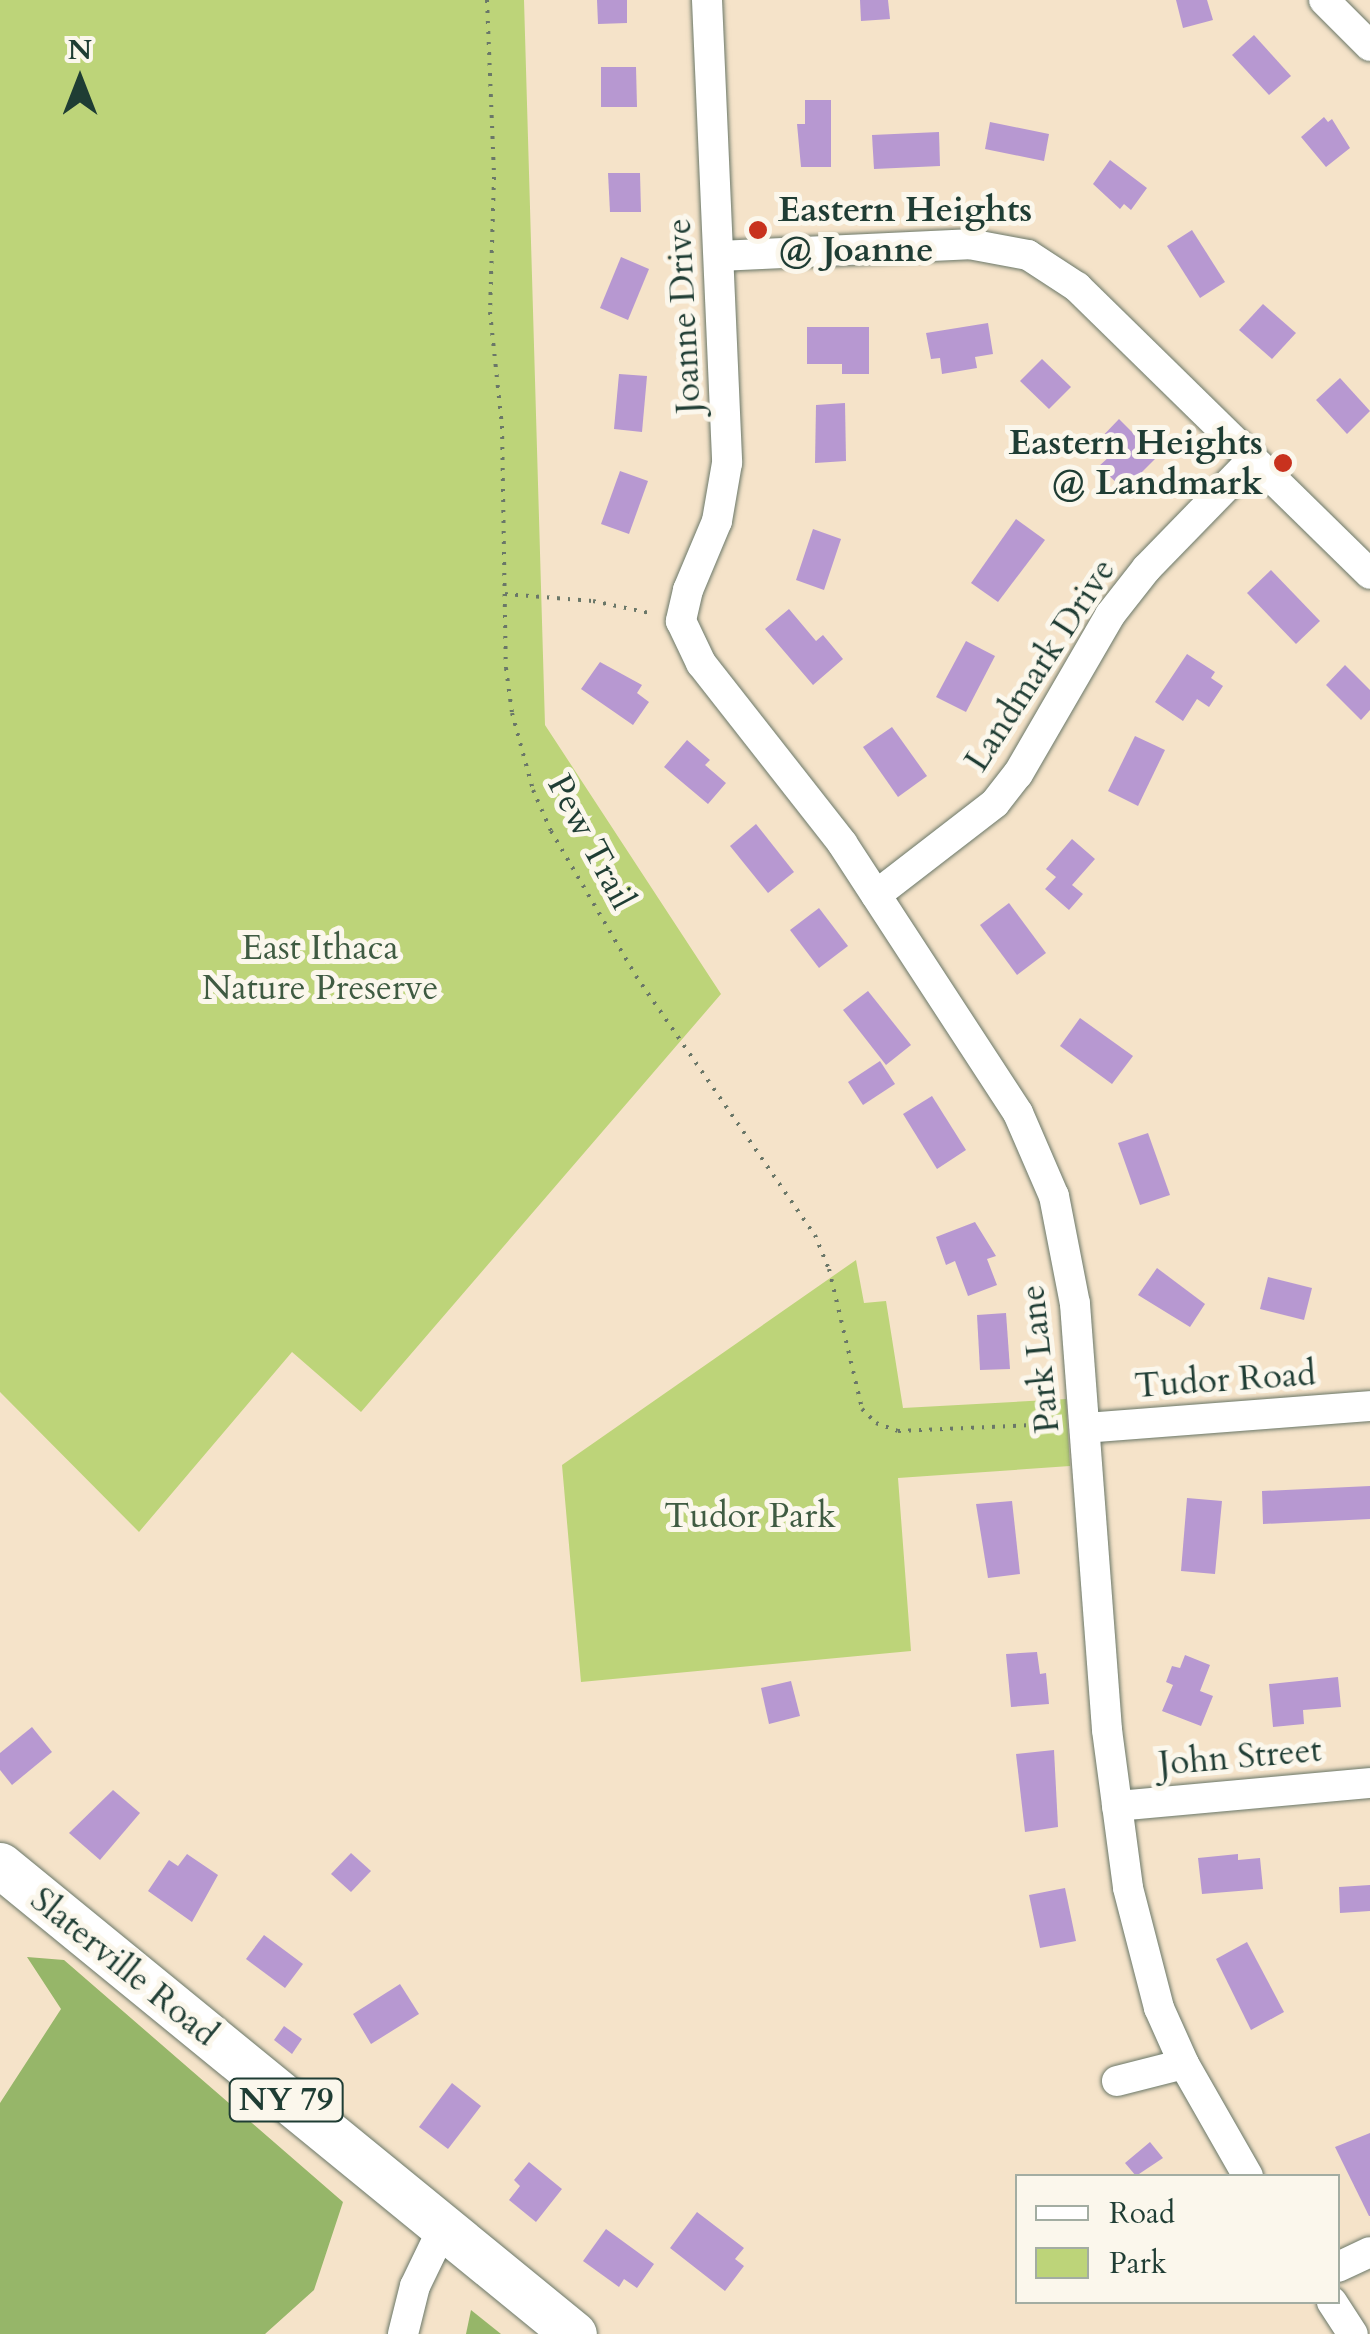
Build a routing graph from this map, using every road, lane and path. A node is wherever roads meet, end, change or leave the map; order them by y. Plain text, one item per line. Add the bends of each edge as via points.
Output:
1 (487, 0) edge
2 (707, 0) edge
3 (1324, 0) edge
4 (1370, 46) edge
5 (719, 256) junction
6 (1252, 460) junction
7 (1370, 574) edge
8 (505, 594) junction
9 (681, 621) junction
10 (876, 896) junction
11 (1370, 1406) edge
12 (1085, 1428) junction
13 (1370, 1784) edge
14 (1116, 1806) junction
15 (0, 1865) edge
16 (1184, 2064) junction
17 (1116, 2081) dead end
18 (1247, 2174) edge
19 (443, 2228) junction
20 (1370, 2252) edge
21 (1340, 2266) edge
22 (1333, 2304) edge
23 (403, 2334) edge
24 (574, 2334) edge
25 (1354, 2334) edge

1 - 8 path, Pew Trail via 493,71 490,312 502,426
2 - 5 street, Joanne Drive
3 - 4 street
5 - 6 street via 969,244 1028,255 1077,287
5 - 9 street, Joanne Drive via 724,497
6 - 7 street
6 - 10 street, Landmark Drive via 1146,568 1110,615 995,803
8 - 9 path via 593,601
8 - 12 path, Pew Trail via 512,713 551,832 636,976 815,1235 862,1409 898,1431
9 - 10 street, Park Lane via 701,663
10 - 12 street, Park Lane via 1038,1154 1065,1240
11 - 12 street, Tudor Road
12 - 14 street, Park Lane
13 - 14 street, John Street
14 - 16 street, Park Lane via 1141,1947
15 - 19 highway, Slaterville Road / NY 79
16 - 17 street
16 - 18 street, Park Lane
19 - 23 street via 414,2286
19 - 24 highway, Slaterville Road / NY 79
20 - 21 street
22 - 25 street

